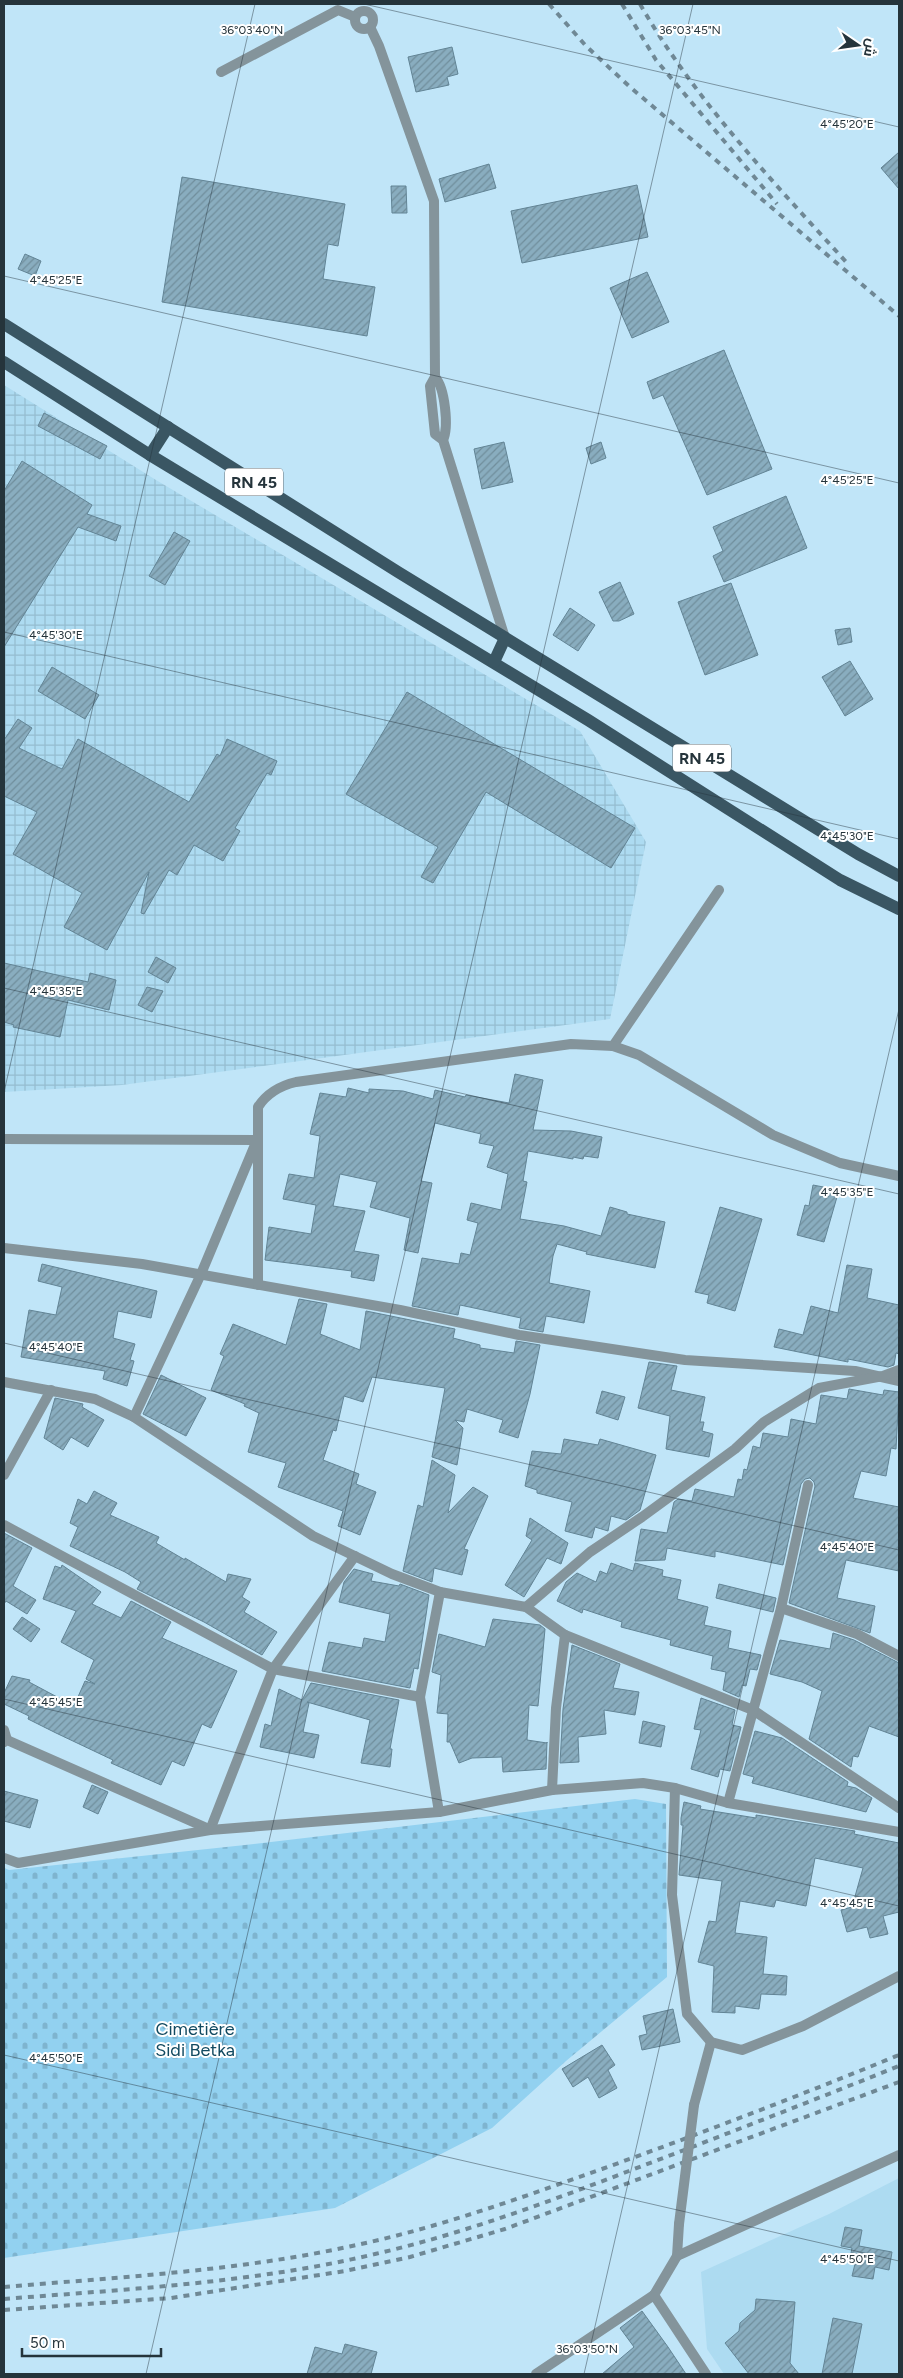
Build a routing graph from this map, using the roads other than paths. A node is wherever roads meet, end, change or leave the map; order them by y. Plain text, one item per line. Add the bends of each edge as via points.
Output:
1 (221, 72) dead end
2 (4, 324) edge
3 (4, 362) edge
4 (168, 427) junction
5 (150, 454) junction
6 (505, 638) junction
7 (494, 662) junction
8 (899, 876) edge
9 (720, 890) dead end
10 (899, 909) edge
11 (613, 1046) junction
12 (4, 1139) edge
13 (257, 1140) junction
14 (899, 1176) edge
15 (4, 1248) edge
16 (201, 1274) junction
17 (258, 1286) junction
18 (899, 1370) edge
19 (882, 1376) junction
20 (899, 1381) edge
21 (4, 1382) edge
22 (51, 1390) junction
23 (134, 1417) junction
24 (4, 1475) edge
25 (808, 1485) dead end
26 (4, 1525) edge
27 (355, 1556) junction
28 (440, 1592) junction
29 (526, 1607) junction
30 (781, 1608) junction
31 (565, 1635) junction
32 (899, 1656) edge
33 (273, 1669) junction
34 (420, 1697) junction
35 (752, 1710) junction
36 (5, 1737) edge
37 (675, 1788) junction
38 (552, 1790) junction
39 (728, 1803) junction
40 (899, 1808) edge
41 (440, 1812) junction
42 (210, 1830) junction
43 (899, 1832) edge
44 (4, 1858) edge
45 (899, 1976) edge
46 (711, 2042) junction
47 (899, 2155) edge
48 (677, 2256) junction
49 (654, 2295) junction
50 (536, 2374) edge
51 (706, 2374) edge

1 - 6 street via 338,10 355,17 359,28 370,27 434,201 435,377 441,384 447,432 443,440
2 - 4 main road, RN 45
3 - 5 main road, RN 45
4 - 5 main road
4 - 6 main road, RN 45
5 - 7 main road, RN 45
6 - 7 main road
6 - 8 main road, RN 45
7 - 10 main road, RN 45 via 840,880
9 - 11 street
11 - 13 street via 571,1044 296,1082 274,1090 264,1098 258,1107
11 - 14 street via 639,1055 773,1135 840,1163
12 - 13 street
13 - 16 street
13 - 17 street
15 - 16 street
16 - 17 street
16 - 23 street
17 - 19 street via 400,1310 519,1335 675,1358 855,1371
18 - 19 street
19 - 20 street
19 - 29 street via 819,1388 764,1422 735,1449 590,1552
21 - 22 street
22 - 23 street via 95,1399
22 - 24 street
23 - 27 street via 313,1536
25 - 30 street
26 - 33 street
27 - 28 street
27 - 33 street
28 - 29 street
28 - 34 street
29 - 31 street
30 - 32 street via 857,1634
30 - 35 street
31 - 35 street
31 - 38 street via 556,1708
33 - 34 street
33 - 42 street
34 - 41 street
35 - 39 street
35 - 40 street
36 - 42 street
37 - 38 street via 643,1783
37 - 39 street
37 - 46 street via 672,1895 687,2014
38 - 41 street
39 - 43 street
41 - 42 street
42 - 44 street via 18,1863
45 - 46 street via 804,2026 742,2050
46 - 48 street, bridge via 694,2106
47 - 48 street
48 - 49 street
49 - 50 street
49 - 51 street

